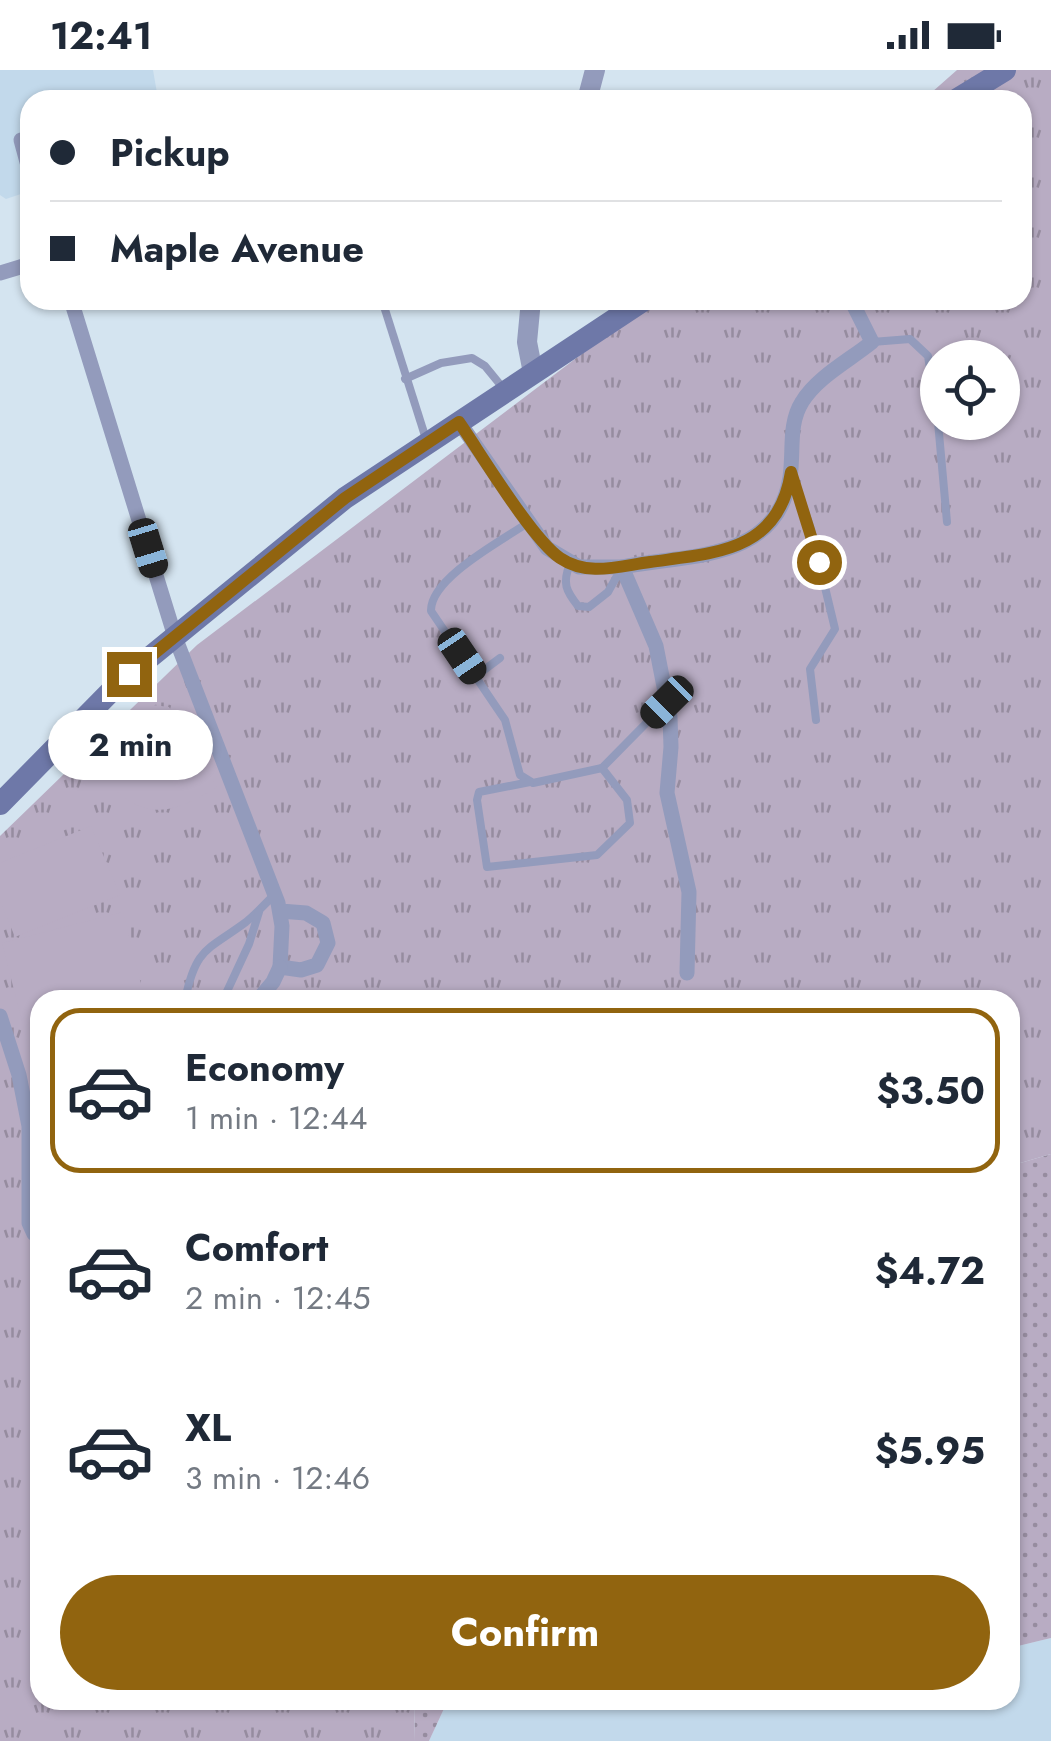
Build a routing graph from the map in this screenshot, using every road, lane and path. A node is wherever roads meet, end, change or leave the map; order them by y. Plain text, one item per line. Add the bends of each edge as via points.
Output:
1 (998, 72) edge
2 (971, 90) edge
3 (73, 310) edge
4 (385, 310) edge
5 (530, 310) edge
6 (629, 310) edge
7 (856, 310) edge
8 (872, 342) junction
9 (920, 348) edge
10 (533, 373) junction
11 (406, 380) junction
12 (506, 391) junction
13 (459, 422) junction
14 (940, 440) edge
15 (427, 443) junction
16 (791, 472) junction
17 (529, 522) junction
18 (947, 522) dead end
19 (570, 564) junction
20 (622, 567) junction
21 (175, 637) junction
22 (500, 658) dead end
23 (476, 676) junction
24 (667, 702) junction
25 (816, 720) dead end
26 (602, 768) junction
27 (530, 782) junction
28 (0, 804) edge
29 (278, 903) junction
30 (259, 910) junction
31 (280, 967) junction
32 (687, 973) dead end
33 (187, 990) edge
34 (228, 990) edge
35 (267, 990) edge
36 (0, 1016) edge
37 (30, 1158) edge
38 (30, 1187) edge
39 (30, 1221) edge

1 - 2 main road
3 - 21 street
4 - 11 lane
5 - 10 street via 526,342
6 - 10 main road
7 - 8 street
8 - 9 lane via 910,339
8 - 16 street via 802,402
10 - 12 main road
11 - 12 lane via 472,358
11 - 15 lane
12 - 13 main road
13 - 15 main road
13 - 17 street
14 - 18 lane
15 - 21 main road via 345,498
16 - 20 street via 778,512 746,541 704,556
16 - 25 lane via 835,630 810,669
17 - 19 street via 546,548
17 - 23 lane via 434,592 432,610
19 - 20 street
19 - 20 lane via 566,591 578,606 608,592
20 - 24 street via 656,646
21 - 28 main road via 109,693
21 - 29 street
22 - 23 lane
23 - 27 lane via 505,720 520,776
24 - 26 lane
24 - 32 street via 667,793 690,899
26 - 27 lane
26 - 27 lane via 627,800 630,823 597,856 487,867 479,792
29 - 30 lane
29 - 31 street
29 - 31 street via 316,917 328,938 317,965
30 - 33 lane via 208,946
30 - 34 lane
31 - 35 street
36 - 37 street via 27,1114
38 - 39 street

